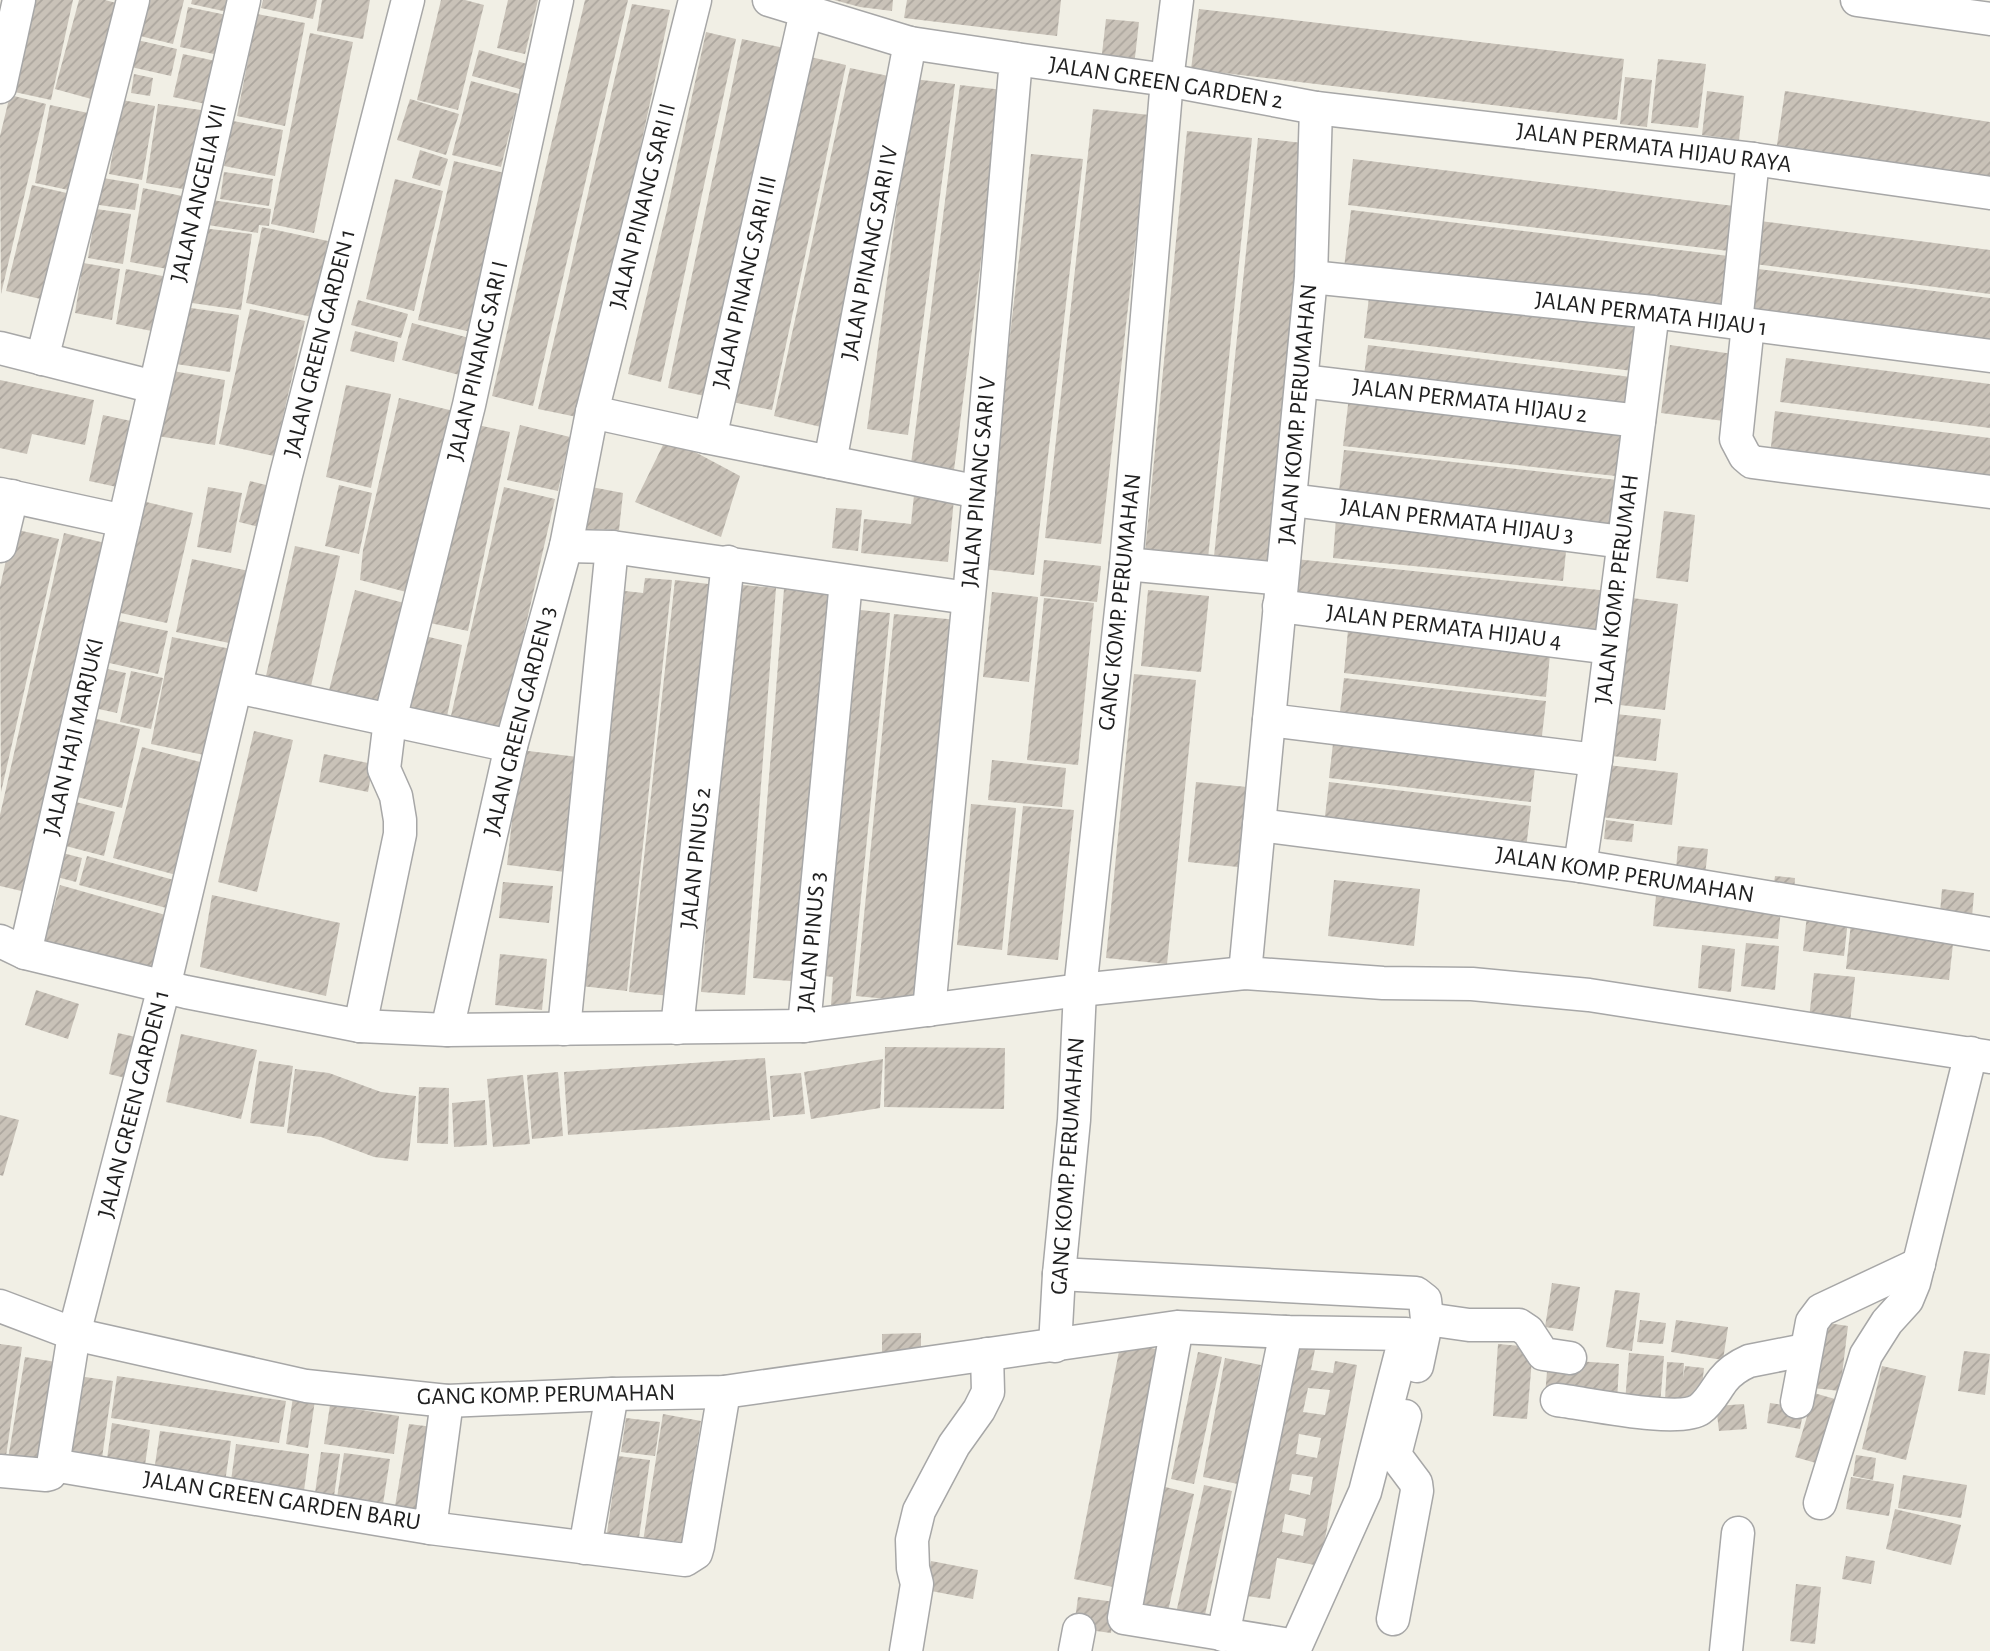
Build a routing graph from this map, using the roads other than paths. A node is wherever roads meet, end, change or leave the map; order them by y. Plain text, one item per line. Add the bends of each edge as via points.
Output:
1 (19, 0) edge
2 (133, 0) edge
3 (244, 0) edge
4 (408, 0) edge
5 (558, 0) edge
6 (695, 0) edge
7 (769, 0) edge
8 (1177, 0) edge
9 (1857, 0) edge
10 (806, 12) junction
11 (1990, 19) edge
12 (910, 43) junction
13 (1016, 59) junction
14 (1167, 80) junction
15 (0, 87) edge
16 (1317, 108) junction
17 (1753, 159) junction
18 (1990, 194) edge
19 (1311, 276) junction
20 (1653, 313) junction
21 (1742, 324) junction
22 (0, 348) edge
23 (1990, 356) edge
24 (42, 359) junction
25 (1301, 381) junction
26 (154, 387) junction
27 (592, 412) junction
28 (1639, 421) junction
29 (706, 437) junction
30 (830, 462) junction
31 (979, 492) junction
32 (1990, 492) edge
33 (6, 495) edge
34 (1291, 500) junction
35 (124, 521) junction
36 (1623, 542) junction
37 (566, 546) junction
38 (0, 547) edge
39 (612, 547) junction
40 (728, 562) junction
41 (1126, 564) junction
42 (846, 581) junction
43 (1280, 593) junction
44 (968, 598) junction
45 (1610, 648) junction
46 (237, 687) junction
47 (390, 720) junction
48 (1269, 720) junction
49 (511, 746) junction
50 (1595, 760) junction
51 (1259, 825) junction
52 (1580, 866) junction
53 (1990, 934) edge
54 (12, 947) edge
55 (1245, 973) junction
56 (175, 990) junction
57 (1080, 990) junction
58 (929, 1010) junction
59 (360, 1026) junction
60 (804, 1026) junction
61 (677, 1028) junction
62 (564, 1029) junction
63 (447, 1031) junction
64 (1981, 1055) edge
65 (1919, 1265) junction
66 (1059, 1274) junction
67 (0, 1306) edge
68 (1427, 1319) junction
69 (1177, 1327) junction
70 (1286, 1332) junction
71 (74, 1334) junction
72 (1055, 1346) junction
73 (1805, 1350) junction
74 (987, 1354) junction
75 (1570, 1358) dead end
76 (724, 1392) junction
77 (612, 1394) junction
78 (1557, 1400) dead end
79 (447, 1401) junction
80 (1797, 1402) dead end
81 (53, 1465) junction
82 (0, 1471) edge
83 (1820, 1503) dead end
84 (429, 1528) junction
85 (1738, 1533) dead end
86 (585, 1548) junction
87 (1393, 1619) dead end
88 (1223, 1634) junction
89 (906, 1651) edge
90 (1726, 1651) edge

1 - 15 street
2 - 24 street
3 - 26 street, JALAN ANGELIA VII
4 - 46 street, JALAN GREEN GARDEN 1 via 286,475
5 - 47 street, JALAN PINANG SARI I via 469,405
6 - 27 street, JALAN PINANG SARI II
7 - 10 street
8 - 14 street, GANG KOMP. PERUMAHAN
9 - 11 street
10 - 12 street
10 - 29 street, JALAN PINANG SARI III via 713,425
12 - 13 street
12 - 30 street, JALAN PINANG SARI IV
13 - 14 street, JALAN GREEN GARDEN 2
13 - 31 street, JALAN PINANG SARI V
14 - 16 street, JALAN GREEN GARDEN 2
14 - 41 street, GANG KOMP. PERUMAHAN
16 - 17 street, JALAN PERMATA HIJAU RAYA
16 - 19 street, JALAN KOMP. PERUMAHAN
17 - 18 street, JALAN PERMATA HIJAU RAYA
17 - 21 street
19 - 20 street, JALAN PERMATA HIJAU 1
19 - 25 street, JALAN KOMP. PERUMAHAN
20 - 21 street, JALAN PERMATA HIJAU 1
20 - 28 street, JALAN KOMP. PERUMAH
21 - 23 street, JALAN PERMATA HIJAU 1
21 - 32 street via 1736,439 1752,462
22 - 24 street
24 - 26 street
25 - 28 street, JALAN PERMATA HIJAU 2
25 - 34 street, JALAN KOMP. PERUMAHAN
26 - 35 street, JALAN ANGELIA VII
27 - 29 street
27 - 37 street, JALAN GREEN GARDEN 3
28 - 36 street, JALAN KOMP. PERUMAH
29 - 30 street
30 - 31 street
31 - 44 street, JALAN PINANG SARI V
33 - 35 street
33 - 38 street
34 - 36 street, JALAN PERMATA HIJAU 3
34 - 43 street, JALAN KOMP. PERUMAHAN
35 - 54 street, JALAN HAJI MARJUKI
36 - 45 street, JALAN KOMP. PERUMAH
37 - 39 street
37 - 49 street, JALAN GREEN GARDEN 3
39 - 40 street
39 - 62 street
40 - 42 street
40 - 61 street, JALAN PINUS 2
41 - 43 street, JALAN PERMATA HIJAU 4
41 - 57 street, GANG KOMP. PERUMAHAN
42 - 44 street
42 - 60 street, JALAN PINUS 3
43 - 45 street, JALAN PERMATA HIJAU 4
43 - 48 street, JALAN KOMP. PERUMAHAN
44 - 58 street, JALAN PINANG SARI V
45 - 50 street, JALAN KOMP. PERUMAH
46 - 47 street
46 - 56 street, JALAN GREEN GARDEN 1
47 - 49 street
47 - 59 street, JALAN PINANG SARI I via 384,769 396,796 400,834
48 - 50 street
48 - 51 street, JALAN KOMP. PERUMAHAN
49 - 63 street, JALAN GREEN GARDEN 3
50 - 52 street, JALAN KOMP. PERUMAH
51 - 52 street, JALAN KOMP. PERUMAHAN
51 - 55 street, JALAN KOMP. PERUMAHAN
52 - 53 street, JALAN KOMP. PERUMAHAN
54 - 56 street
55 - 57 street, JALAN PINUS 3
55 - 64 street, JALAN PINUS 3 via 1472,984 1589,995
56 - 59 street, JALAN GREEN GARDEN 1
56 - 71 street, JALAN GREEN GARDEN 1
57 - 58 street, JALAN PINUS 3
57 - 66 street, GANG KOMP. PERUMAHAN via 1074,1120
58 - 60 street, JALAN PINUS 3
59 - 63 street, JALAN GREEN GARDEN 1
60 - 61 street
61 - 62 street, JALAN GREEN GARDEN 1
62 - 63 street, JALAN GREEN GARDEN 1
64 - 65 street
65 - 73 street via 1821,1310 1812,1321
65 - 83 street via 1907,1300 1866,1355
66 - 68 street via 1416,1293 1424,1300
66 - 72 street, GANG KOMP. PERUMAHAN
67 - 71 street, GANG KOMP. PERUMAHAN
68 - 75 street via 1519,1325 1543,1354
68 - 87 street via 1395,1455 1417,1491
69 - 70 street
69 - 72 street
69 - 88 street via 1124,1618
70 - 88 street
70 - 88 street via 1407,1336 1365,1492 1298,1645
71 - 79 street, GANG KOMP. PERUMAHAN via 306,1386
71 - 81 street, JALAN GREEN GARDEN 1
72 - 74 street, GANG KOMP. PERUMAHAN
73 - 78 street via 1742,1364 1701,1409 1686,1415
73 - 80 street
74 - 76 street, GANG KOMP. PERUMAHAN
74 - 89 street via 988,1392 919,1511 912,1540 916,1584
76 - 77 street, GANG KOMP. PERUMAHAN
76 - 86 street via 696,1553 685,1560
77 - 79 street, GANG KOMP. PERUMAHAN
77 - 86 street
79 - 84 street, JALAN GREEN GARDEN BARU
81 - 82 street via 46,1475
81 - 84 street, JALAN GREEN GARDEN BARU
84 - 86 street
85 - 90 street

